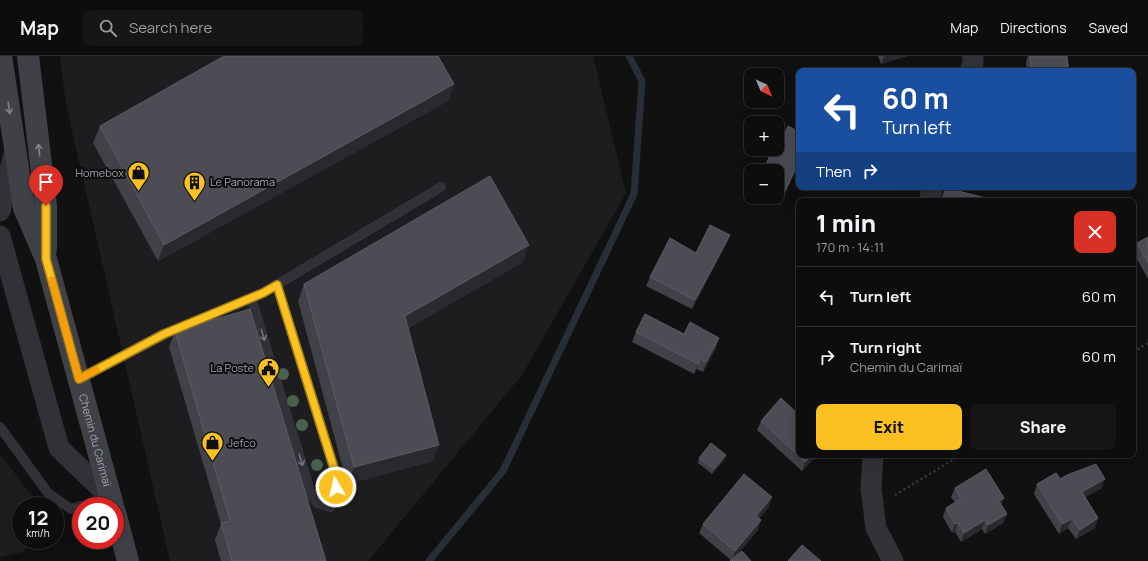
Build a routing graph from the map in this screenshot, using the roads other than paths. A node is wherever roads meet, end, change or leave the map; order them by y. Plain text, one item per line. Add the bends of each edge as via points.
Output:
1 (2, 56) edge
2 (28, 56) edge
3 (973, 56) edge
4 (971, 68) edge
5 (15, 149) junction
6 (441, 187) dead end
7 (0, 211) edge
8 (0, 236) edge
9 (46, 259) junction
10 (277, 285) junction
11 (251, 298) junction
12 (79, 379) junction
13 (0, 427) edge
14 (873, 458) edge
15 (105, 497) edge
16 (111, 497) edge
17 (72, 509) edge
18 (124, 546) edge
19 (128, 561) edge
20 (893, 561) edge

1 -> 5 main road, Chemin du Carimaï
9 -> 2 main road, Chemin du Carimaï via 46,206
3 - 4 street
5 - 7 street
5 - 9 main road, Chemin du Carimaï via 24,208
6 - 10 lane
8 - 15 street via 59,448
9 - 12 main road, Chemin du Carimaï
10 - 11 lane
11 -> 10 lane via 311,494 317,503 330,507 336,497 337,478
11 - 12 lane via 164,334
12 - 16 main road, Chemin du Carimaï
13 - 17 lane via 48,493
14 - 20 street via 871,488 876,528
18 - 19 main road, Chemin du Carimaï

